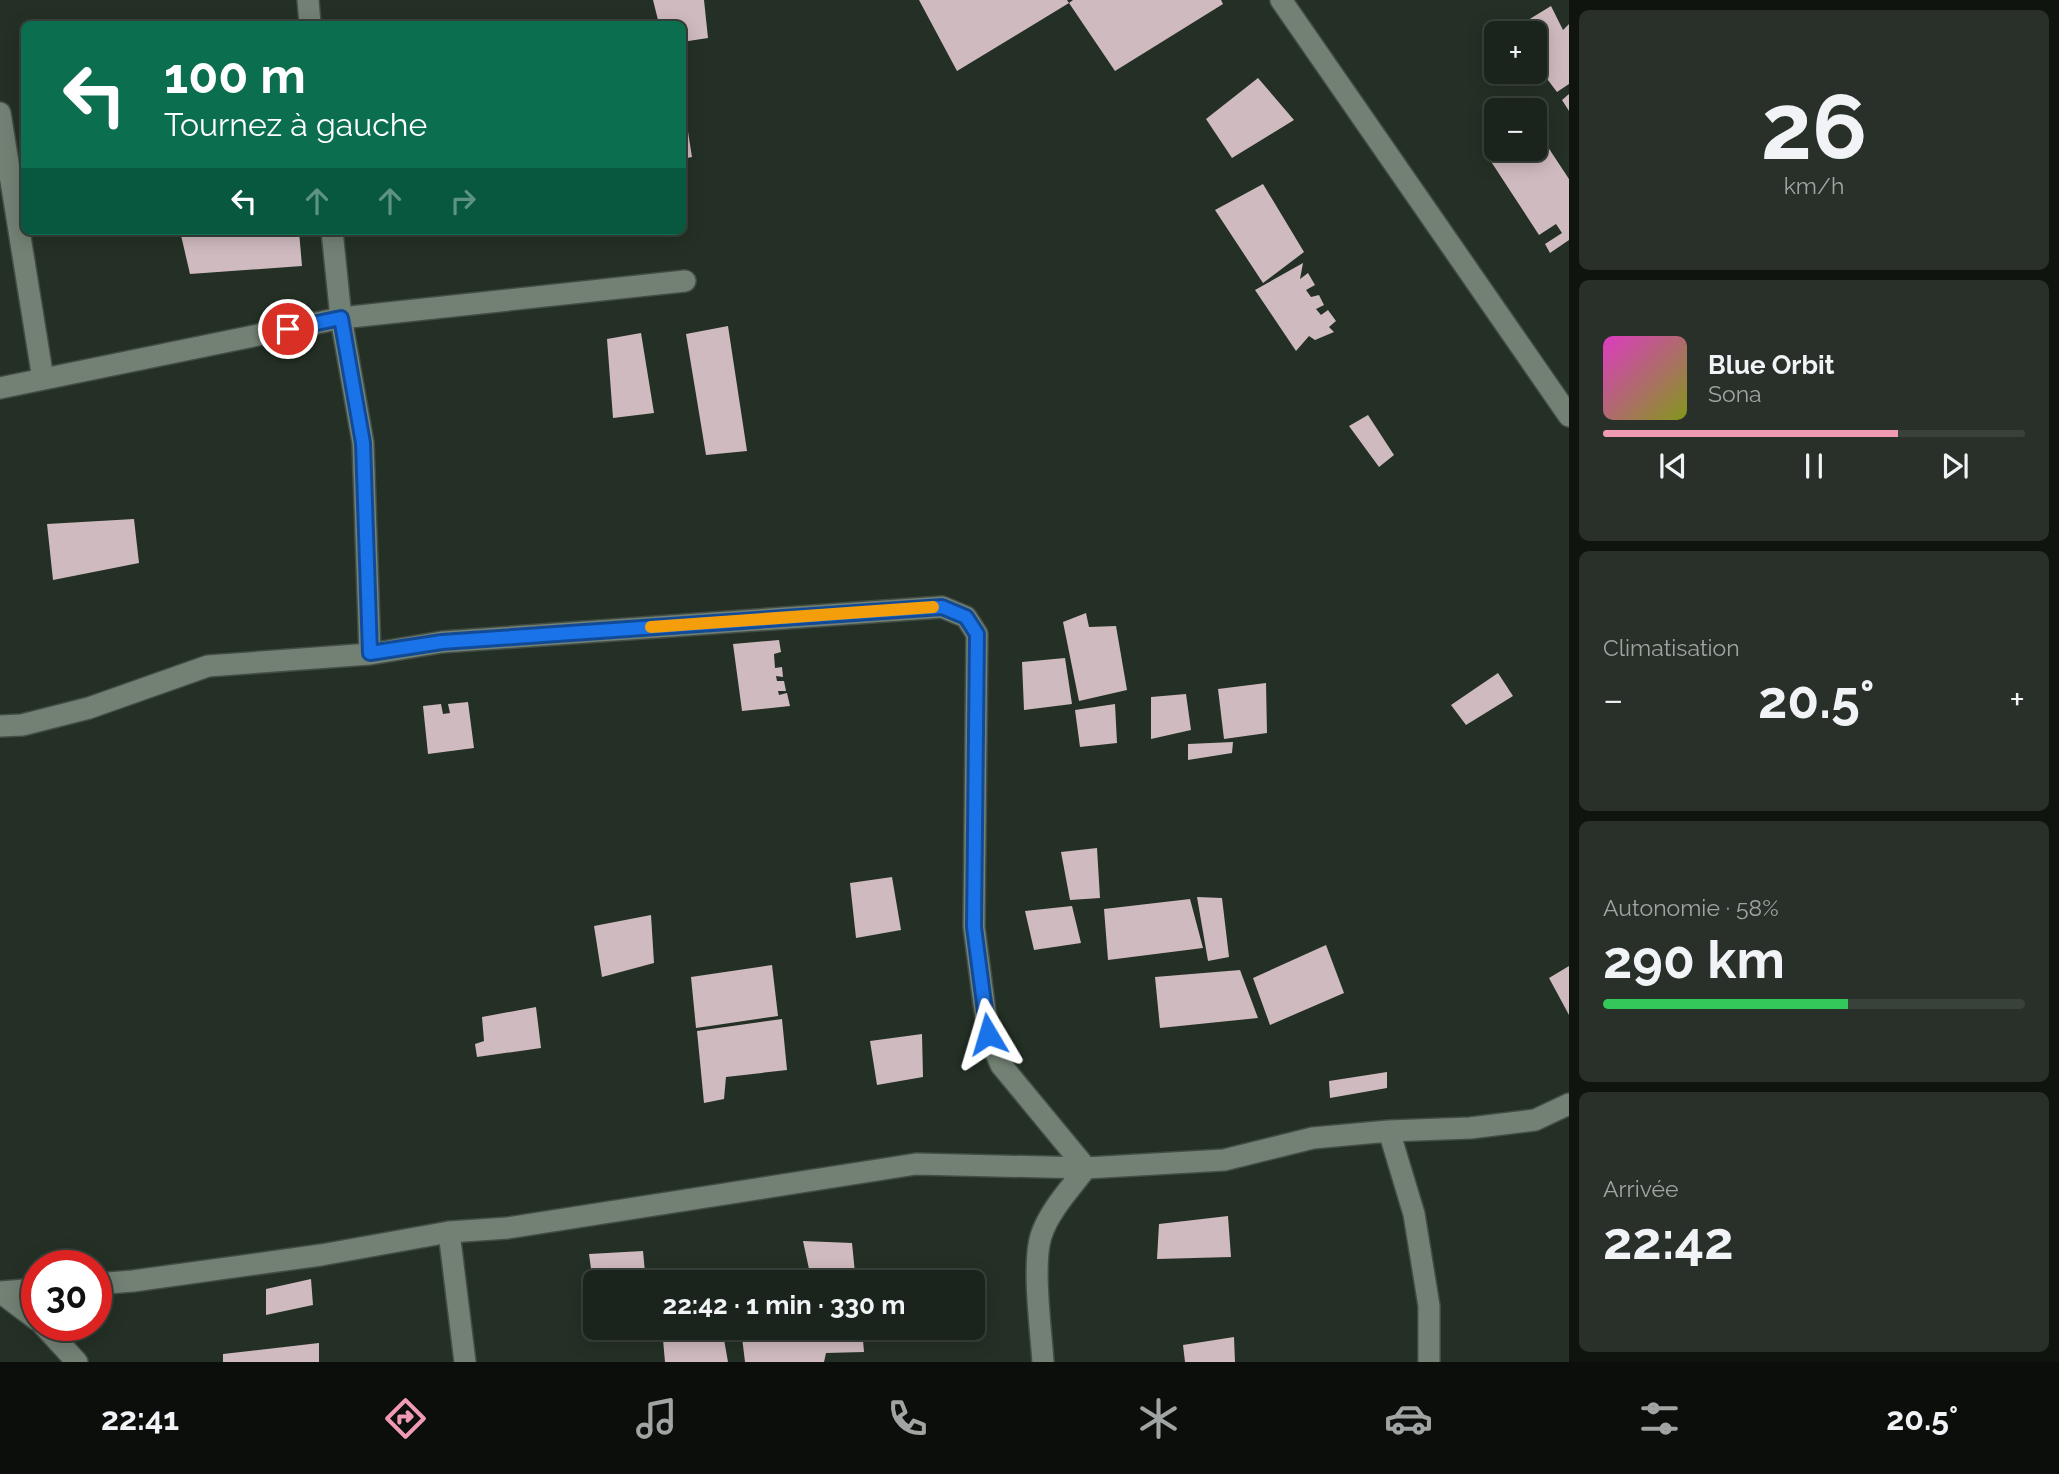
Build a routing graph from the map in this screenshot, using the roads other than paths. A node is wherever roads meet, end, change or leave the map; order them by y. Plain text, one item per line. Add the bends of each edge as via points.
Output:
1 (308, 0) edge
2 (1281, 0) edge
3 (310, 21) edge
4 (0, 113) edge
5 (332, 235) edge
6 (685, 281) dead end
7 (341, 318) junction
8 (43, 379) junction
9 (0, 388) edge
10 (1569, 416) edge
11 (370, 653) junction
12 (0, 726) edge
13 (1569, 1104) edge
14 (1389, 1131) junction
15 (1086, 1168) junction
16 (449, 1233) junction
17 (112, 1283) edge
18 (21, 1290) edge
19 (21, 1308) edge
20 (58, 1341) edge
21 (78, 1362) edge
22 (465, 1362) edge
23 (1043, 1362) edge
24 (1429, 1362) edge

1 - 3 street
2 - 10 street
4 - 8 street
5 - 7 street
6 - 7 street
7 - 8 street
7 - 11 street via 363,443
8 - 9 street
11 - 12 street via 208,666 89,708
11 - 15 street via 442,642 942,607 966,617 977,634 974,927 988,1034 1001,1065
13 - 14 street via 1535,1120
14 - 15 street via 1313,1138 1224,1160
14 - 24 street via 1416,1227 1429,1306
15 - 16 street via 916,1164 522,1226
15 - 23 street via 1055,1208 1040,1237 1037,1267
16 - 17 street
16 - 22 street
18 - 19 street via 0,1292
20 - 21 street

